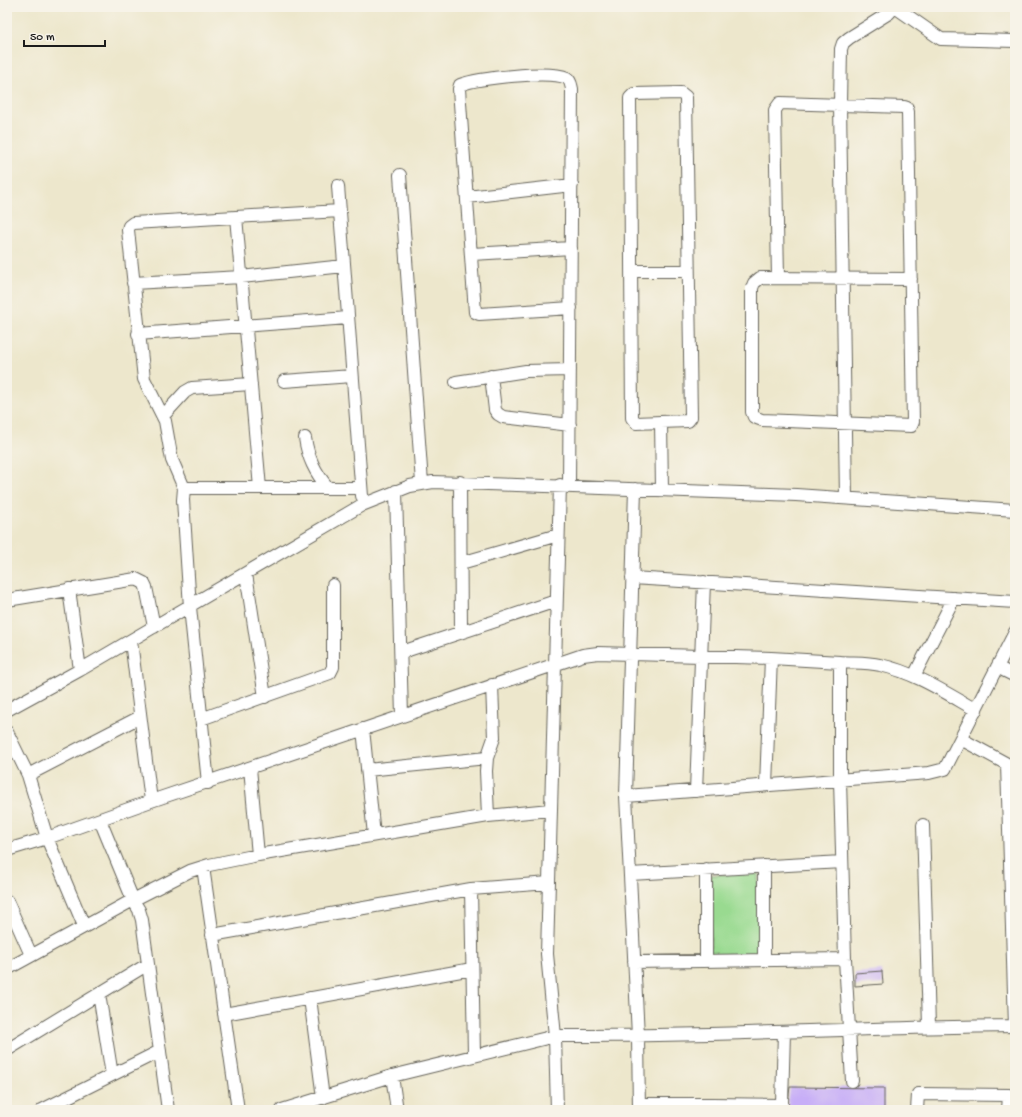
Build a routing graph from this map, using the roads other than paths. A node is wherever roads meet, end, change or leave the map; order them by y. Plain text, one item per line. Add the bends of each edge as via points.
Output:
1 (894, 7) edge
2 (1015, 41) edge
3 (840, 104) junction
4 (400, 175) dead end
5 (572, 184) junction
6 (338, 186) dead end
7 (467, 197) junction
8 (340, 211) junction
9 (236, 217) junction
10 (571, 248) junction
11 (472, 254) junction
12 (344, 266) junction
13 (688, 271) junction
14 (631, 272) junction
15 (241, 277) junction
16 (778, 278) junction
17 (842, 279) junction
18 (911, 280) junction
19 (133, 282) junction
20 (571, 308) junction
21 (348, 318) junction
22 (246, 326) junction
23 (138, 334) junction
24 (570, 370) junction
25 (352, 376) junction
26 (491, 376) junction
27 (284, 381) dead end
28 (456, 382) dead end
29 (251, 384) junction
30 (163, 416) junction
31 (662, 422) junction
32 (844, 424) junction
33 (570, 425) junction
34 (304, 438) dead end
35 (460, 482) junction
36 (422, 483) junction
37 (564, 485) junction
38 (184, 488) junction
39 (260, 488) junction
40 (328, 488) junction
41 (361, 488) junction
42 (635, 488) junction
43 (662, 489) junction
44 (396, 491) junction
45 (846, 498) junction
46 (362, 505) junction
47 (1015, 510) edge
48 (558, 535) junction
49 (461, 563) junction
50 (246, 574) junction
51 (632, 578) junction
52 (704, 582) junction
53 (333, 585) dead end
54 (69, 589) junction
55 (954, 598) junction
56 (7, 600) edge
57 (556, 601) junction
58 (1015, 602) edge
59 (190, 607) junction
60 (154, 627) junction
61 (461, 632) junction
62 (1015, 632) edge
63 (131, 641) junction
64 (402, 652) junction
65 (629, 653) junction
66 (702, 656) junction
67 (771, 658) junction
68 (840, 662) junction
69 (554, 663) junction
70 (997, 667) junction
71 (80, 670) junction
72 (914, 676) junction
73 (1015, 676) edge
74 (492, 685) junction
75 (265, 696) junction
76 (7, 710) edge
77 (976, 710) junction
78 (402, 716) junction
79 (140, 717) junction
80 (201, 719) junction
81 (363, 729) junction
82 (7, 732) edge
83 (961, 738) junction
84 (487, 758) junction
85 (1011, 766) edge
86 (250, 768) junction
87 (367, 770) junction
88 (28, 775) junction
89 (840, 780) junction
90 (208, 783) junction
91 (766, 785) junction
92 (696, 791) junction
93 (626, 796) junction
94 (151, 801) junction
95 (550, 810) junction
96 (488, 816) junction
97 (100, 820) junction
98 (924, 825) dead end
99 (374, 835) junction
100 (47, 838) junction
101 (7, 850) edge
102 (258, 855) junction
103 (842, 862) junction
104 (764, 866) junction
105 (203, 867) junction
106 (706, 869) junction
107 (630, 874) junction
108 (549, 883) junction
109 (471, 890) junction
110 (133, 900) junction
111 (8, 908) edge
112 (84, 926) junction
113 (212, 935) junction
114 (1013, 944) edge
115 (31, 955) junction
116 (845, 959) junction
117 (764, 960) junction
118 (706, 961) junction
119 (634, 962) junction
120 (148, 964) junction
121 (7, 969) edge
122 (472, 969) junction
123 (98, 994) junction
124 (310, 998) junction
125 (224, 1014) junction
126 (929, 1026) junction
127 (850, 1030) junction
128 (784, 1032) junction
129 (555, 1036) junction
130 (638, 1036) junction
131 (7, 1050) edge
132 (160, 1051) junction
133 (474, 1055) junction
134 (112, 1075) junction
135 (392, 1076) junction
136 (852, 1081) dead end
137 (1012, 1096) edge
138 (323, 1098) junction
139 (639, 1107) edge
140 (712, 1107) edge
141 (42, 1110) edge
142 (168, 1110) edge
143 (238, 1110) edge
144 (282, 1110) edge
145 (398, 1110) edge
146 (557, 1110) edge
147 (917, 1110) edge
148 (1008, 1110) edge

1 - 2 street via 941,39
1 - 3 street via 843,43
3 - 16 street via 780,103 776,106
3 - 17 street
3 - 18 street via 907,108
4 - 36 street
5 - 7 street
5 - 7 street via 570,81 552,75 530,74 460,85 458,89
5 - 10 street
6 - 8 street
7 - 11 street
8 - 9 street
8 - 12 street
9 - 15 street
9 - 19 street via 133,223 128,230
10 - 11 street
10 - 20 street
11 - 20 street via 476,313
12 - 15 street
12 - 21 street
13 - 14 street
13 - 14 street via 686,97 681,93 658,93 634,94 630,98
13 - 31 street via 691,417 688,421
14 - 31 street via 632,418 636,423
15 - 19 street
15 - 22 street
16 - 17 street
16 - 32 street via 760,278 752,288 754,417 762,420
17 - 18 street
17 - 32 street
18 - 32 street via 912,425
19 - 23 street
20 - 24 street
21 - 22 street
21 - 25 street
22 - 23 street
22 - 29 street
23 - 30 street via 144,380
24 - 26 street via 526,371
24 - 33 street
25 - 27 street
25 - 41 street
26 - 28 street
26 - 33 street via 495,410 498,414 503,417
29 - 30 street via 192,388
29 - 39 street
30 - 38 street via 172,460
31 - 43 street
32 - 45 street
33 - 37 street
34 - 40 street via 315,472
35 - 36 street
35 - 37 street
35 - 49 street
36 - 44 street
37 - 42 street
37 - 48 street
38 - 39 street
38 - 59 street
39 - 40 street
40 - 41 street
41 - 46 street
42 - 43 street
42 - 51 street
43 - 45 street
44 - 46 street
44 - 64 street
45 - 47 street
46 - 50 street
48 - 49 street
48 - 57 street
49 - 61 street
50 - 59 street
50 - 75 street
51 - 52 street
51 - 65 street
52 - 55 street
52 - 66 street
53 - 75 street via 330,674
54 - 56 street
54 - 60 street via 140,580 146,587
54 - 71 street
55 - 58 street
55 - 72 street
57 - 61 street
57 - 69 street
59 - 60 street
59 - 80 street
60 - 63 street
61 - 64 street
62 - 70 street
63 - 71 street
63 - 79 street
64 - 78 street
65 - 66 street
65 - 69 street via 592,653
65 - 93 street
66 - 67 street
66 - 92 street
67 - 68 street
67 - 91 street
68 - 72 street via 881,665
68 - 89 street
69 - 74 street
69 - 95 street
70 - 73 street
70 - 77 street
71 - 76 street
72 - 77 street
74 - 78 street
74 - 84 street via 494,738
75 - 80 street
77 - 83 street
78 - 81 street
79 - 88 street
79 - 94 street
80 - 90 street
81 - 86 street
81 - 87 street
82 - 88 street
83 - 85 street
83 - 89 street via 948,764 940,771
84 - 87 street
84 - 96 street
85 - 114 street
86 - 90 street
86 - 102 street
87 - 99 street
88 - 100 street
89 - 91 street
89 - 103 street
90 - 94 street
91 - 92 street
92 - 93 street
93 - 107 street
94 - 97 street
95 - 96 street
95 - 108 street
96 - 99 street
97 - 100 street
97 - 110 street
98 - 126 street
99 - 102 street
100 - 101 street
100 - 112 street
102 - 105 street
103 - 104 street
103 - 116 street
104 - 106 street
104 - 117 street
105 - 110 street
105 - 113 street
106 - 107 street
106 - 118 street
107 - 119 street
108 - 109 street
108 - 129 street via 547,954
109 - 113 street
109 - 122 street
110 - 112 street
110 - 120 street via 142,920
111 - 115 street
112 - 115 street
113 - 125 street
114 - 126 street via 1015,1026
115 - 121 street
116 - 117 street
116 - 127 street
117 - 118 street
118 - 119 street
119 - 130 street
120 - 123 street
120 - 132 street
122 - 124 street
122 - 133 street
123 - 131 street
123 - 134 street
124 - 125 street
124 - 138 street
125 - 143 street
126 - 127 street
127 - 128 street
127 - 136 street
128 - 130 street
128 - 140 street via 782,1103
129 - 130 street
129 - 133 street
129 - 146 street
130 - 139 street
132 - 134 street
132 - 142 street
133 - 135 street
134 - 141 street
135 - 138 street
135 - 145 street
137 - 147 street via 918,1094
137 - 148 street
138 - 144 street
139 - 140 street

